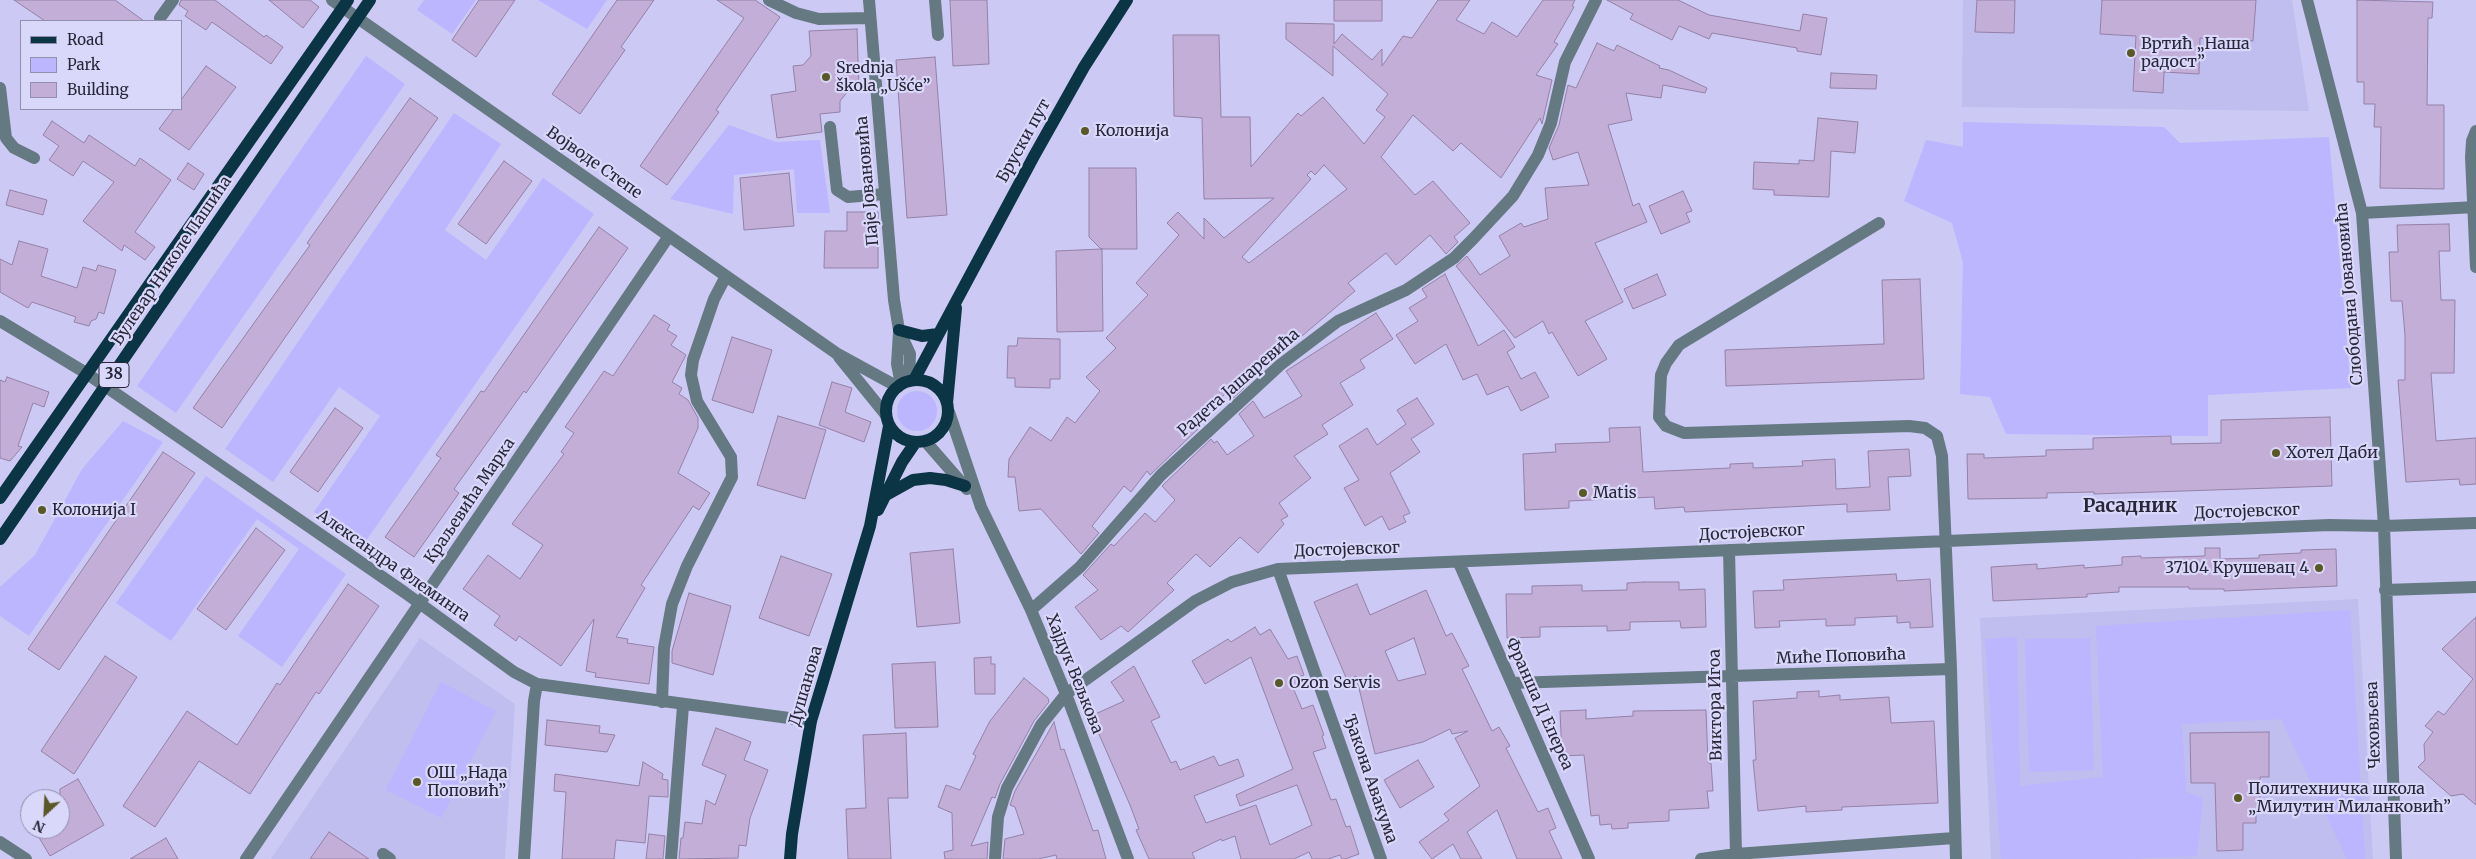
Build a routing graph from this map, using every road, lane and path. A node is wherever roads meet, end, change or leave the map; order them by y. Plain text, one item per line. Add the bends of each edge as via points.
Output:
1 (172, 0) edge
2 (332, 0) edge
3 (370, 0) edge
4 (768, 0) edge
5 (869, 0) edge
6 (935, 0) edge
7 (1127, 0) edge
8 (1596, 0) edge
9 (2307, 0) edge
10 (346, 4) edge
11 (160, 18) dead end
12 (358, 18) junction
13 (870, 18) junction
14 (938, 35) dead end
15 (0, 88) edge
16 (830, 127) dead end
17 (2476, 132) edge
18 (34, 158) dead end
19 (885, 194) junction
20 (2476, 207) edge
21 (2362, 213) junction
22 (1879, 223) dead end
23 (669, 236) junction
24 (2476, 267) edge
25 (726, 276) junction
26 (957, 303) junction
27 (0, 321) edge
28 (899, 330) junction
29 (938, 334) junction
30 (836, 353) junction
31 (86, 373) junction
32 (906, 383) junction
33 (106, 387) junction
34 (948, 408) junction
35 (887, 420) junction
36 (920, 442) junction
37 (965, 486) junction
38 (884, 497) junction
39 (0, 498) edge
40 (980, 504) junction
41 (2476, 522) edge
42 (870, 526) junction
43 (2384, 526) junction
44 (0, 539) edge
45 (1944, 540) junction
46 (1729, 550) junction
47 (1459, 562) junction
48 (1278, 569) junction
49 (2476, 587) edge
50 (2385, 590) junction
51 (421, 604) junction
52 (1031, 610) junction
53 (1951, 670) junction
54 (1732, 676) junction
55 (1512, 683) junction
56 (537, 684) junction
57 (1066, 694) junction
58 (662, 702) junction
59 (683, 706) junction
60 (811, 721) junction
61 (1954, 838) junction
62 (0, 842) edge
63 (1737, 856) edge
64 (26, 859) edge
65 (246, 859) edge
66 (524, 859) edge
67 (671, 859) edge
68 (790, 859) edge
69 (995, 859) edge
70 (1128, 859) edge
71 (1381, 859) edge
72 (1589, 859) edge
73 (1701, 859) edge
74 (1956, 859) edge
75 (2396, 859) edge

1 - 11 street
2 - 10 street, Војводе Степе
3 - 12 main road, Булевар Николе Пашића / 38
4 - 13 street via 819,19
5 - 13 street, Паје Јовановића
6 - 14 street
7 - 26 main road, Бруски пут via 1084,66 986,243
8 - 52 street, Радета Јашаревића via 1564,62 1551,123 1538,155 1513,196 1454,258 1406,290 1338,321 1280,365 1161,475 1080,567
9 - 21 street, Слободана Јовановића
10 - 12 street, Војводе Степе
10 - 31 main road, Булевар Николе Пашића / 38
12 - 23 street, Војводе Степе
12 - 33 main road, Булевар Николе Пашића / 38
13 - 19 street, Паје Јовановића
15 - 18 street via 6,138 14,148
16 - 19 street via 837,190 848,196
17 - 20 street via 2472,141
19 - 28 street, Паје Јовановића
20 - 21 street
20 - 24 street
21 - 43 street, Слободана Јовановића
22 - 45 street via 1679,345 1661,375 1659,417 1666,426 1684,434 1925,428 1937,436 1940,444
23 - 25 street, Војводе Степе
23 - 51 street, Краљевића Марка
25 - 30 street, Војводе Степе
25 - 58 street via 714,298 691,375 697,401 732,457 732,477 687,566 672,604 664,648
26 - 29 main road, Бруски пут
26 - 34 main road, Бруски пут
27 - 31 street, Александра Флеминга
28 - 29 main road via 922,336
28 - 32 street, Паје Јовановића via 897,364
29 - 32 main road, Бруски пут
30 - 32 street, Војводе Степе
30 - 35 street, Војводе Степе
31 - 33 street, Александра Флеминга
31 - 39 main road, Булевар Николе Пашића / 38
32 - 34 main road via 925,381 935,386
32 - 35 main road via 888,399
33 - 44 main road, Булевар Николе Пашића / 38
33 - 51 street, Александра Флеминга
34 - 36 main road via 947,420 939,434
34 - 40 street
35 - 36 main road via 900,438
35 - 42 main road, Душанова
36 - 37 street
36 - 38 main road, Душанова via 902,462
37 - 38 main road via 930,478 913,480
37 - 40 street
38 - 42 main road, Душанова
40 - 52 street, Хајдук Вељкова
41 - 43 street, Достојевског
42 - 60 main road, Душанова
43 - 45 street, Достојевског via 2329,525
43 - 50 street, Слободана Јовановића
45 - 46 street, Достојевског
45 - 53 street
46 - 47 street, Достојевског
46 - 54 street, Виктора Игоа
47 - 48 street, Достојевског
47 - 55 street, Франша Д Епереа
48 - 57 street, Достојевског via 1232,582 1201,598
48 - 71 street, Ђакона Авакума
49 - 50 street
50 - 75 street, Чеховљева
51 - 56 street, Александра Флеминга via 514,672
51 - 65 street, Краљевића Марка
52 - 57 street, Хајдук Вељкова
53 - 54 street, Миће Поповића
53 - 61 street
54 - 55 street, Миће Поповића
54 - 63 street, Виктора Игоа
55 - 72 street, Франша Д Епереа
56 - 58 street, Александра Флеминга
56 - 66 street
57 - 69 street, Достојевског via 1041,725 1008,788 998,817
57 - 70 street, Хајдук Вељкова
58 - 59 street, Александра Флеминга
59 - 60 street, Александра Флеминга
59 - 67 street
60 - 68 main road, Душанова
61 - 63 street
61 - 74 street
62 - 64 street
63 - 73 street

